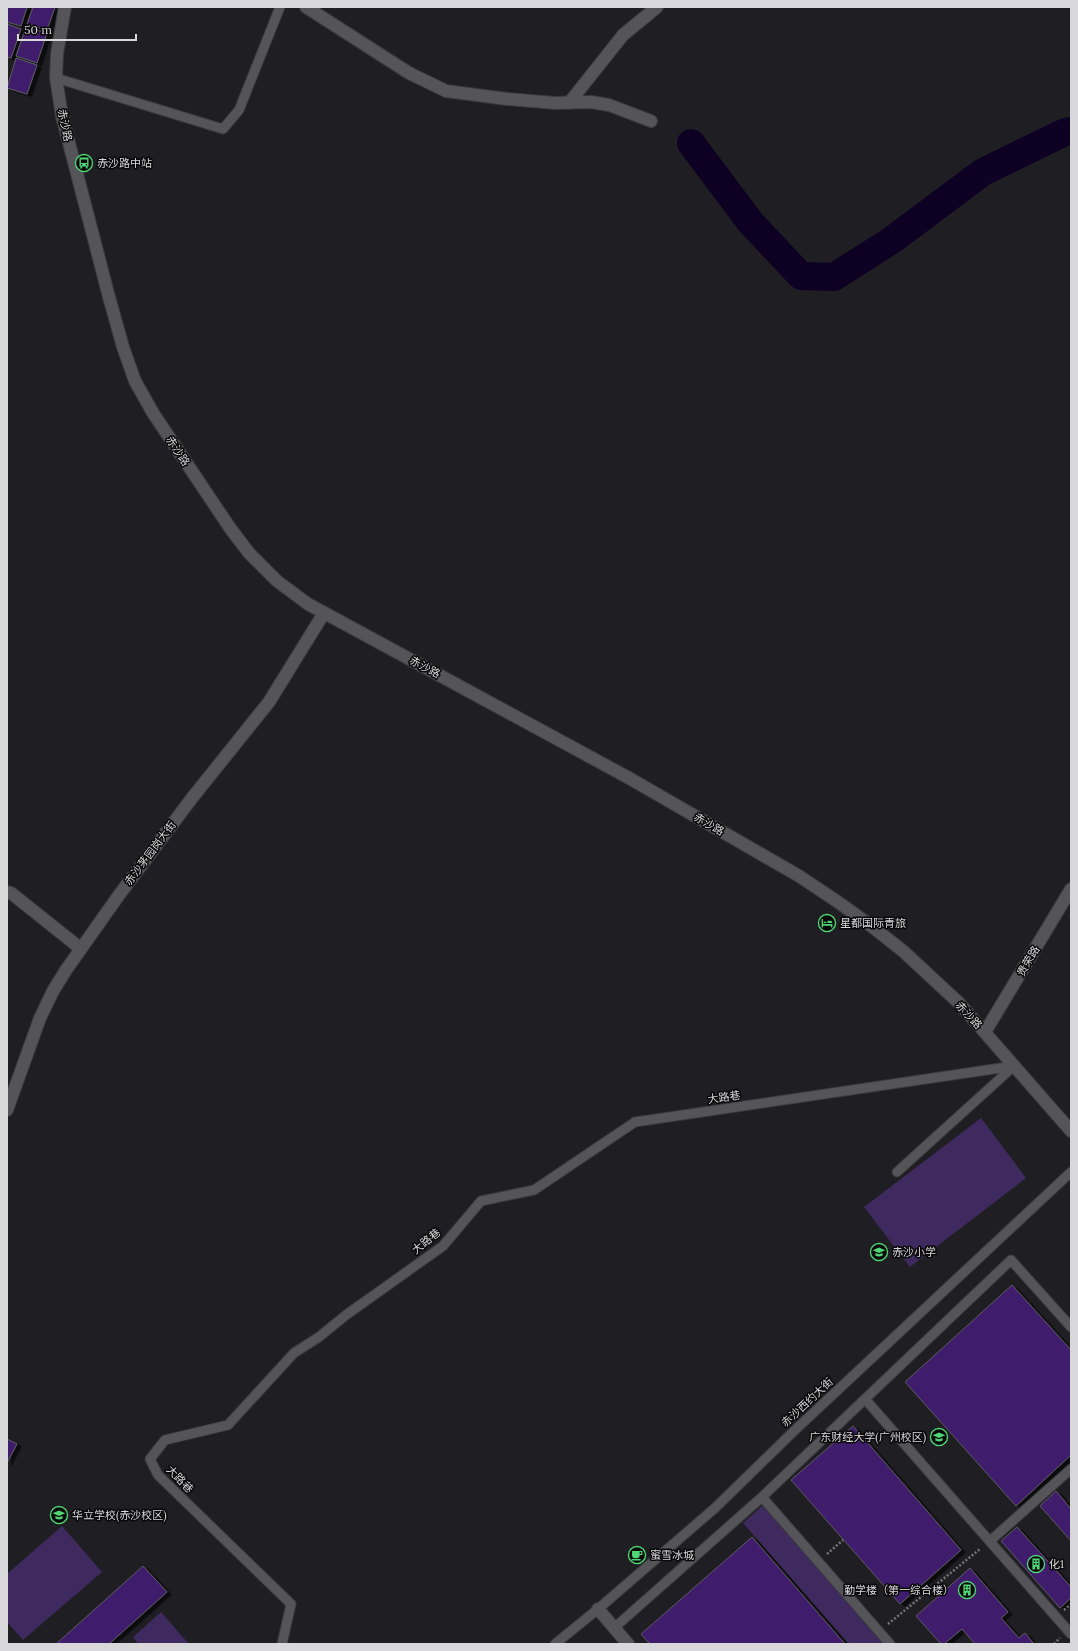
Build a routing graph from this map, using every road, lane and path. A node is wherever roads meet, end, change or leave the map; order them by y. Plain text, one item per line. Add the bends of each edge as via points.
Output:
1 (65, 7) edge
2 (280, 7) edge
3 (306, 7) edge
4 (657, 7) edge
5 (56, 78) junction
6 (570, 103) junction
7 (651, 121) dead end
8 (324, 613) junction
9 (1071, 889) edge
10 (7, 892) edge
11 (80, 948) junction
12 (985, 1032) junction
13 (1014, 1066) junction
14 (7, 1110) edge
15 (1071, 1131) edge
16 (897, 1172) dead end
17 (1071, 1172) edge
18 (1071, 1327) edge
19 (865, 1399) junction
20 (1071, 1469) edge
21 (762, 1497) junction
22 (843, 1540) dead end
23 (990, 1541) junction
24 (819, 1561) junction
25 (598, 1609) junction
26 (614, 1628) junction
27 (879, 1632) junction
28 (1071, 1634) edge
29 (282, 1644) edge
30 (555, 1644) edge
31 (628, 1644) edge
32 (890, 1644) edge

1 - 5 street, 赤沙路 via 57,54
2 - 5 lane via 239,110 223,130
3 - 6 street via 409,73 446,91 507,99
4 - 6 street via 623,34
5 - 8 street, 赤沙路 via 62,116 86,211 123,347 135,381 180,455 249,553 277,581
6 - 7 street via 591,102
8 - 11 street, 赤沙茅园岗大街 via 269,702 192,798
8 - 12 street, 赤沙路 via 622,774 799,876 870,925 944,989
9 - 12 street, 贵荣路
10 - 11 street
11 - 14 street, 赤沙茅园岗大街 via 53,991 40,1018
12 - 13 street, 赤沙路
13 - 15 street, 赤沙路
13 - 16 lane
13 - 29 lane, 大路巷 via 634,1122 534,1190 481,1201 443,1246 294,1353 228,1425 165,1440 150,1460 158,1475 290,1604
17 - 25 lane, 赤沙西约大街 via 801,1424 715,1508
18 - 19 lane via 1011,1260
19 - 21 lane
19 - 23 lane
20 - 23 lane
21 - 24 lane
21 - 26 lane
22 - 24 path
23 - 27 path
23 - 28 lane
24 - 27 lane
25 - 26 street
25 - 30 lane, 赤沙西约大街
26 - 31 street
27 - 32 lane

